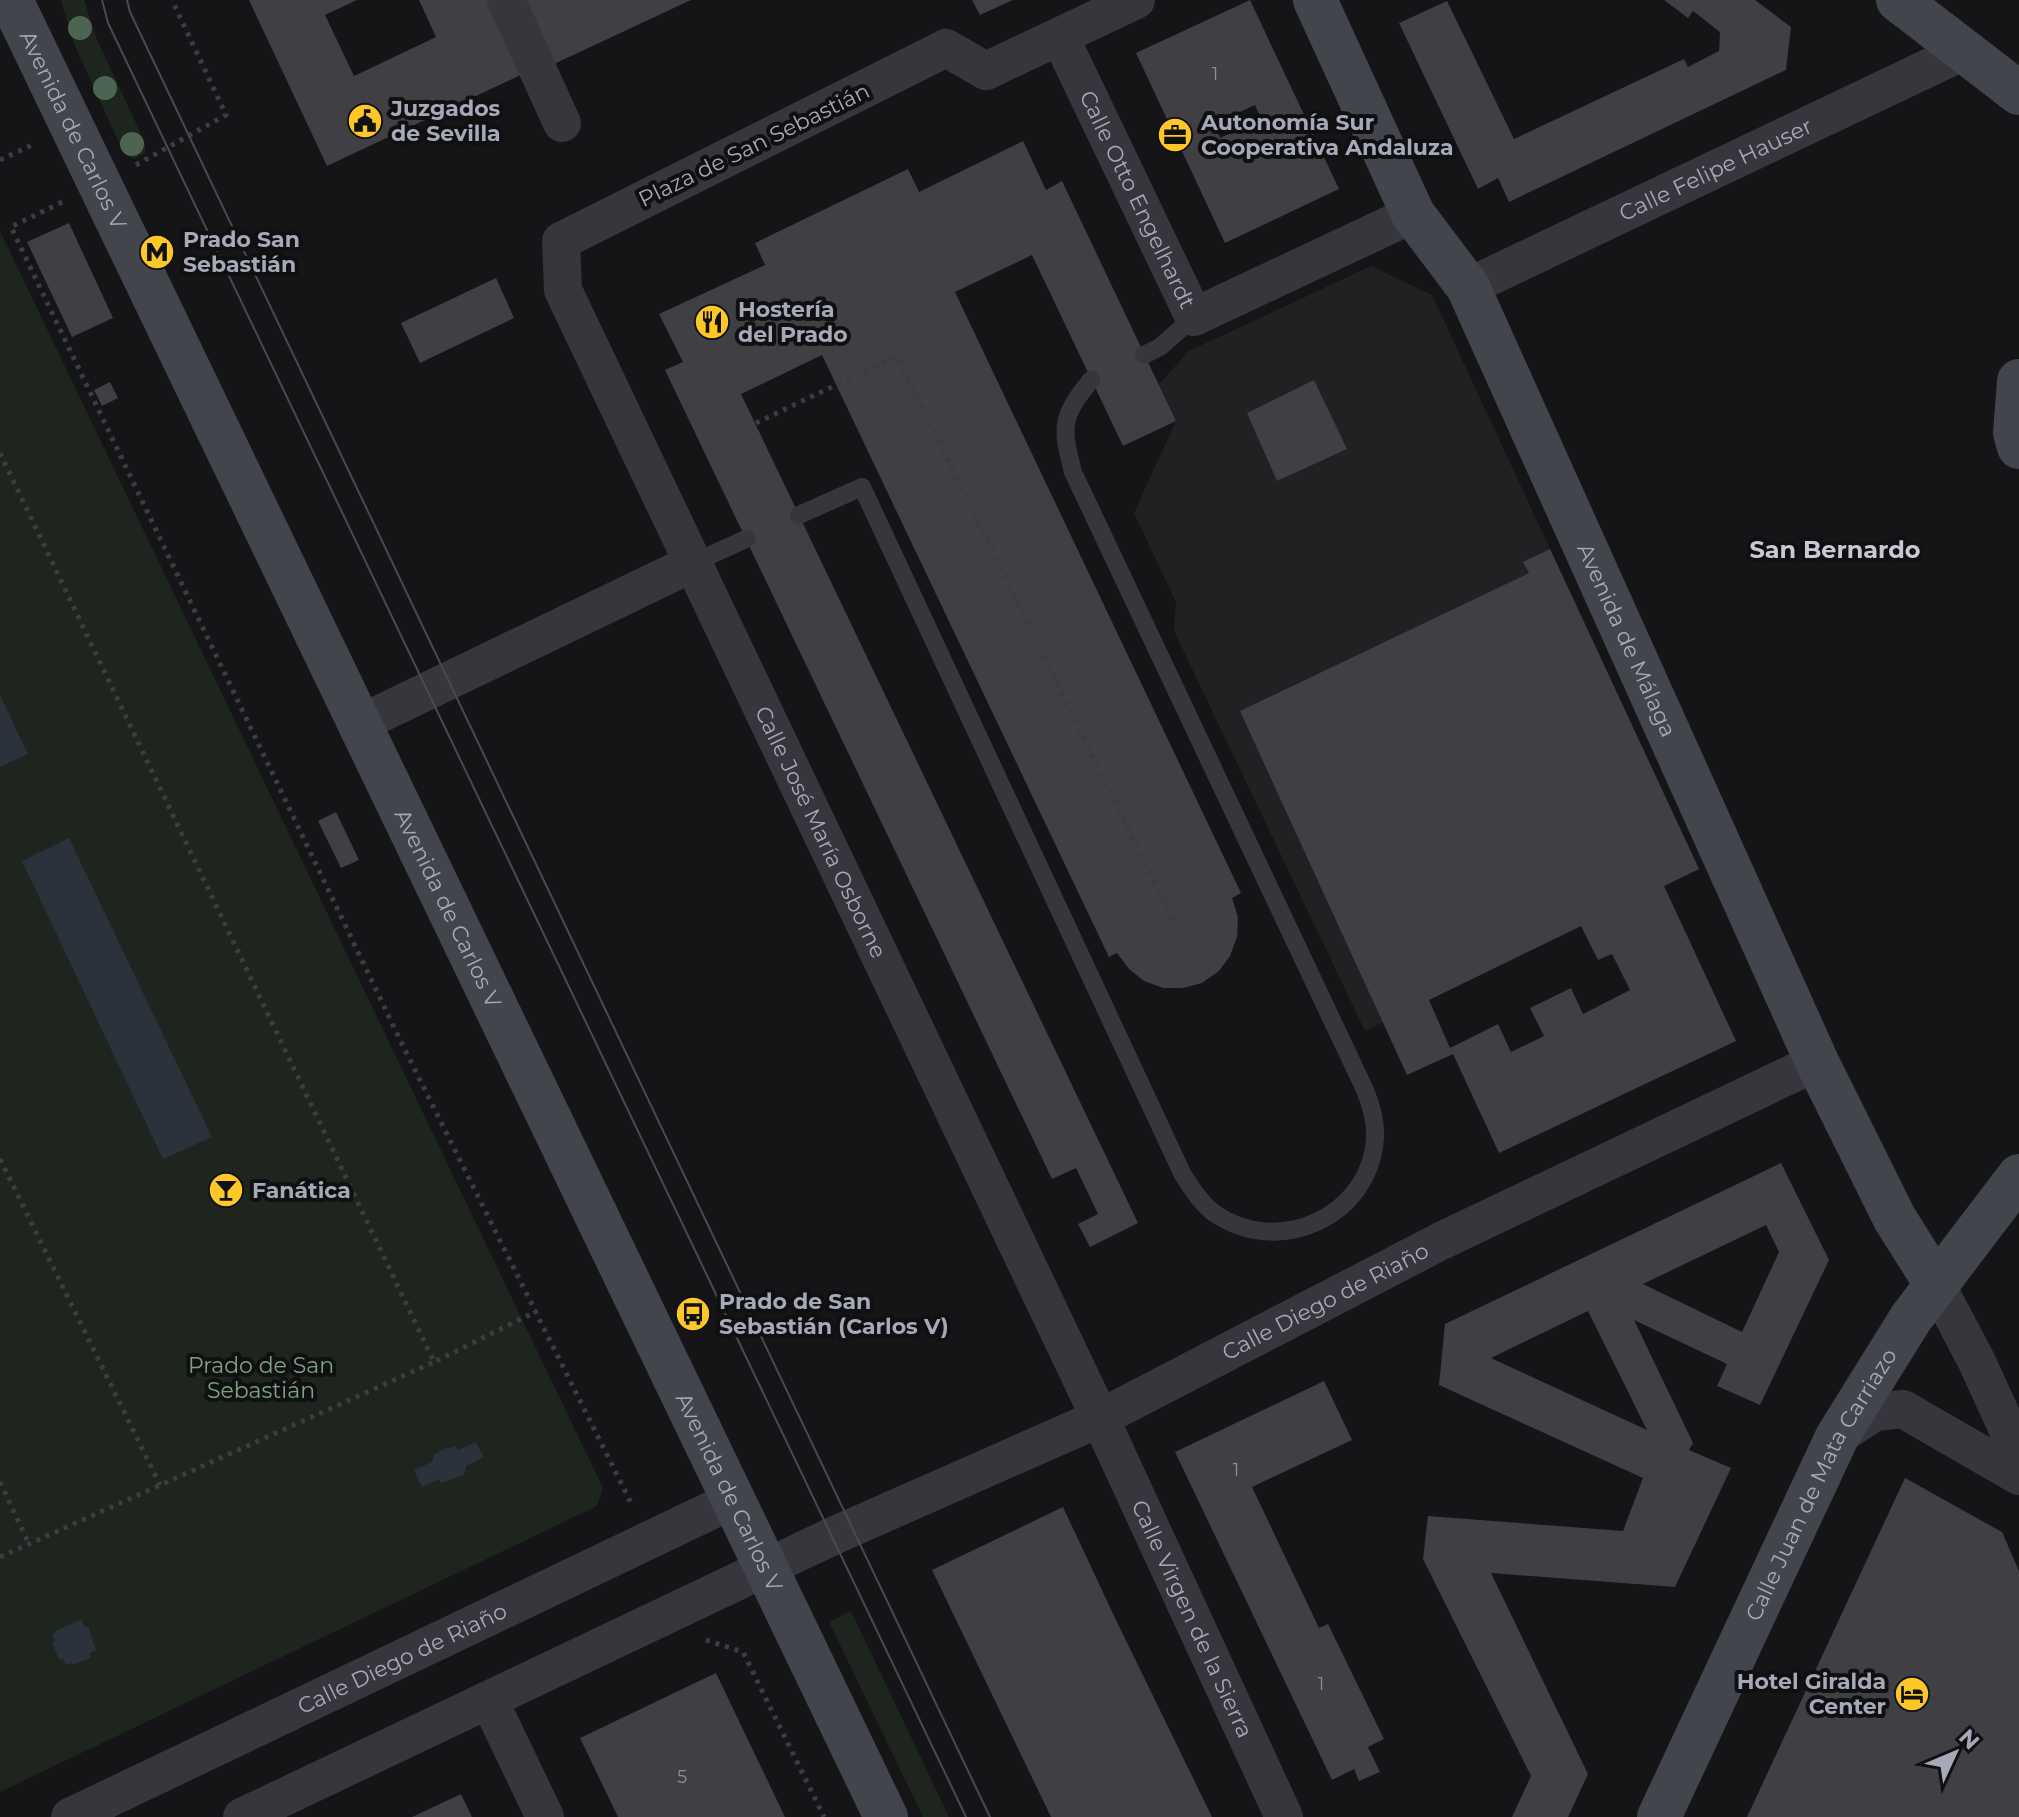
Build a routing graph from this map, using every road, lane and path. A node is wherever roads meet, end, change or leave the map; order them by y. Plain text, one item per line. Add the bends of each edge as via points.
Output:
1 (11, 0) edge
2 (172, 0) edge
3 (506, 0) edge
4 (1136, 0) edge
5 (1315, 0) edge
6 (1898, 0) edge
7 (1060, 37) junction
8 (1964, 51) junction
9 (2019, 93) edge
10 (562, 123) dead end
11 (199, 129) dead end
12 (62, 202) dead end
13 (1413, 214) junction
14 (561, 241) joint
15 (1468, 287) junction
16 (1194, 317) junction
17 (1144, 355) dead end
18 (1091, 380) dead end
19 (2019, 381) edge
20 (756, 423) dead end
21 (2019, 447) edge
22 (0, 453) edge
23 (799, 515) dead end
24 (746, 539) dead end
25 (693, 563) junction
26 (359, 724) junction
27 (1175, 925) dead end
28 (1817, 1062) junction
29 (0, 1159) edge
30 (2019, 1176) edge
31 (1936, 1284) junction
32 (537, 1311) junction
33 (434, 1362) junction
34 (1100, 1418) junction
35 (1837, 1437) junction
36 (2019, 1454) edge
37 (2019, 1476) edge
38 (0, 1482) edge
39 (160, 1485) junction
40 (733, 1500) junction
41 (634, 1509) dead end
42 (29, 1544) junction
43 (0, 1557) edge
44 (766, 1569) junction
45 (693, 1636) dead end
46 (489, 1700) junction
47 (70, 1817) edge
48 (242, 1817) edge
49 (545, 1817) edge
50 (824, 1817) edge
51 (886, 1817) edge
52 (1284, 1817) edge
53 (1659, 1817) edge

1 - 26 street, Avenida de Carlos V
2 - 11 path via 226,115
3 - 10 street
4 - 7 street
5 - 13 street, Avenida de Málaga
6 - 8 street
7 - 14 street, Plaza de San Sebastián via 986,71 946,48
7 - 16 street, Calle Otto Engelhardt
8 - 9 street
8 - 15 street, Calle Felipe Hauser
12 - 32 path via 11,227 403,1046
13 - 15 street, Avenida de Málaga
13 - 16 street, Calle Otto Engelhardt
14 - 25 street, Calle José María Osborne via 563,290
15 - 28 street, Avenida de Málaga
16 - 17 lane
18 - 23 lane via 1069,407 1064,436 1073,472 1373,1113 1375,1138 1361,1184 1337,1210 1305,1228 1282,1233 1235,1225 1196,1196 862,487
19 - 21 street
20 - 27 path via 897,356
22 - 33 path
24 - 25 lane
25 - 26 street
25 - 34 street, Calle José María Osborne
26 - 40 street, Avenida de Carlos V
28 - 31 street, Avenida de Málaga via 1895,1219
28 - 34 street, Calle Diego de Riaño via 1441,1241
29 - 39 path
30 - 31 street, Calle Juan de Mata Carriazo
31 - 35 street, Calle Juan de Mata Carriazo
31 - 36 street
32 - 33 path
32 - 41 path
33 - 39 path
34 - 44 street, Calle Diego de Riaño
34 - 52 street, Calle Virgen de la Sierra
35 - 37 street via 1875,1412 1903,1409
35 - 53 street, Calle Juan de Mata Carriazo
38 - 42 path
39 - 42 path
40 - 44 street, Avenida de Carlos V
40 - 47 street, Calle Diego de Riaño
42 - 43 path
44 - 46 street
44 - 51 street, Avenida de Carlos V
45 - 50 path via 743,1652
46 - 48 street
46 - 49 street

